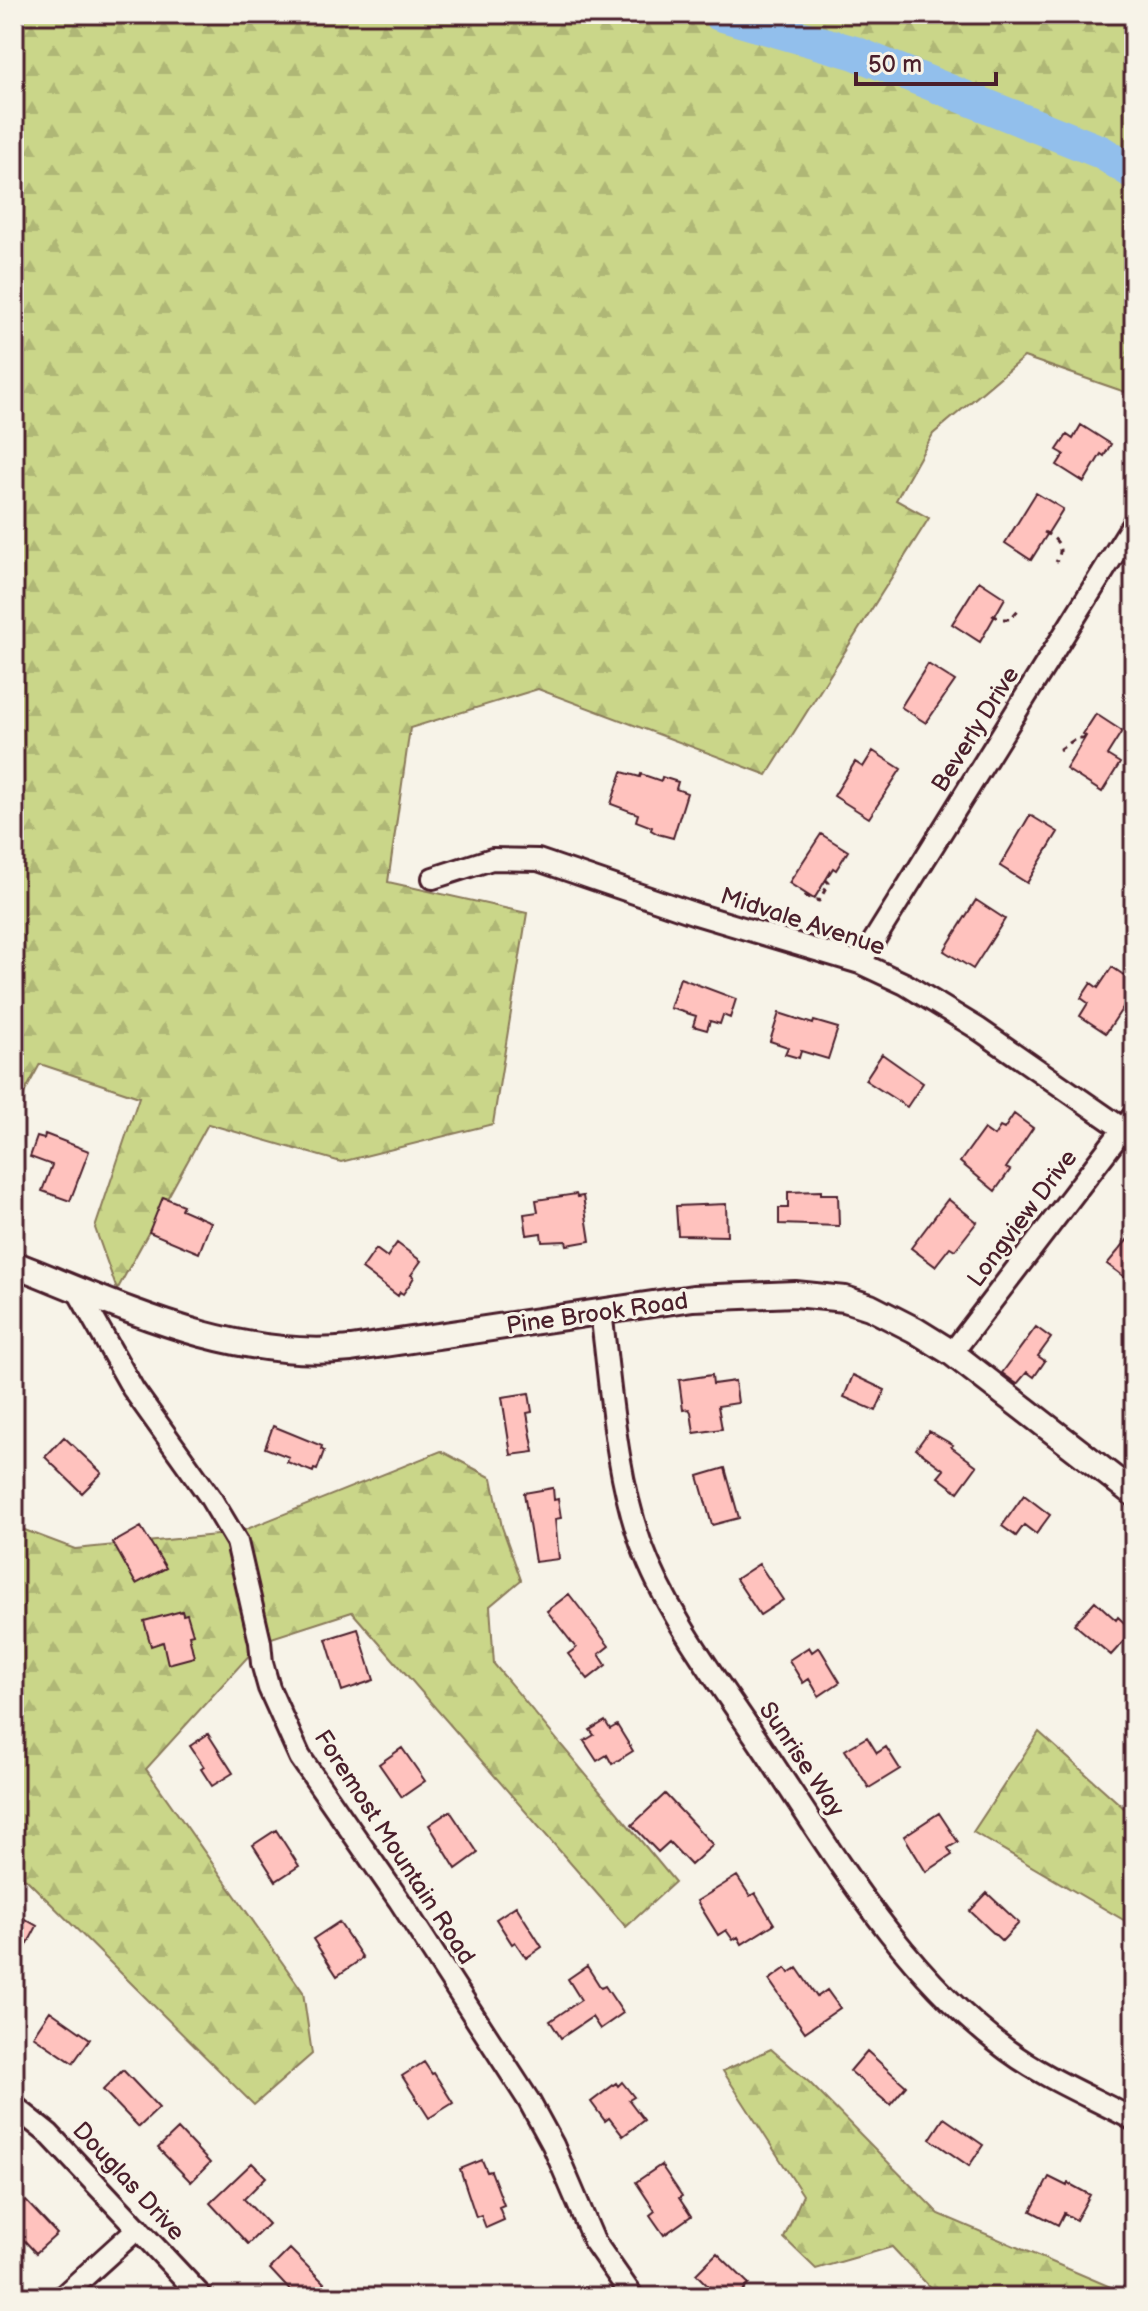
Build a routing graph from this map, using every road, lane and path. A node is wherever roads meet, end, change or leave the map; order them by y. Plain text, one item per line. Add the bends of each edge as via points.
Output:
1 (1134, 522) edge
2 (1044, 532) dead end
3 (1056, 562) dead end
4 (1020, 608) dead end
5 (992, 615) dead end
6 (1085, 738) dead end
7 (1059, 750) dead end
8 (433, 878) dead end
9 (826, 880) dead end
10 (804, 896) dead end
11 (860, 963) junction
12 (1128, 1122) edge
13 (14, 1264) edge
14 (76, 1288) junction
15 (601, 1312) junction
16 (952, 1353) junction
17 (1134, 1494) edge
18 (14, 2106) edge
19 (1134, 2120) edge
20 (138, 2228) junction
21 (62, 2297) edge
22 (202, 2297) edge
23 (633, 2297) edge

1 - 11 street, Beverly Drive
2 - 3 path via 1061,547
4 - 5 path via 1010,619
6 - 7 path
8 - 11 street, Midvale Avenue via 492,859 538,860
9 - 10 path via 819,901
11 - 12 street, Midvale Avenue via 905,984
12 - 16 street, Longview Drive
13 - 14 street, Pine Brook Road
14 - 15 street, Pine Brook Road via 170,1326 219,1340 294,1351 351,1349
14 - 23 street, Foremost Mountain Road via 133,1389 237,1542 269,1688 300,1757 529,2101 594,2241
15 - 16 street, Pine Brook Road via 744,1294 820,1295 870,1307
15 - 19 street, Sunrise Way via 620,1452 640,1541 654,1576 714,1674 889,1934 922,1973 1006,2050
16 - 17 street, Pine Brook Road
18 - 20 street, Douglas Drive via 49,2134
20 - 21 street
20 - 22 street, Douglas Drive

